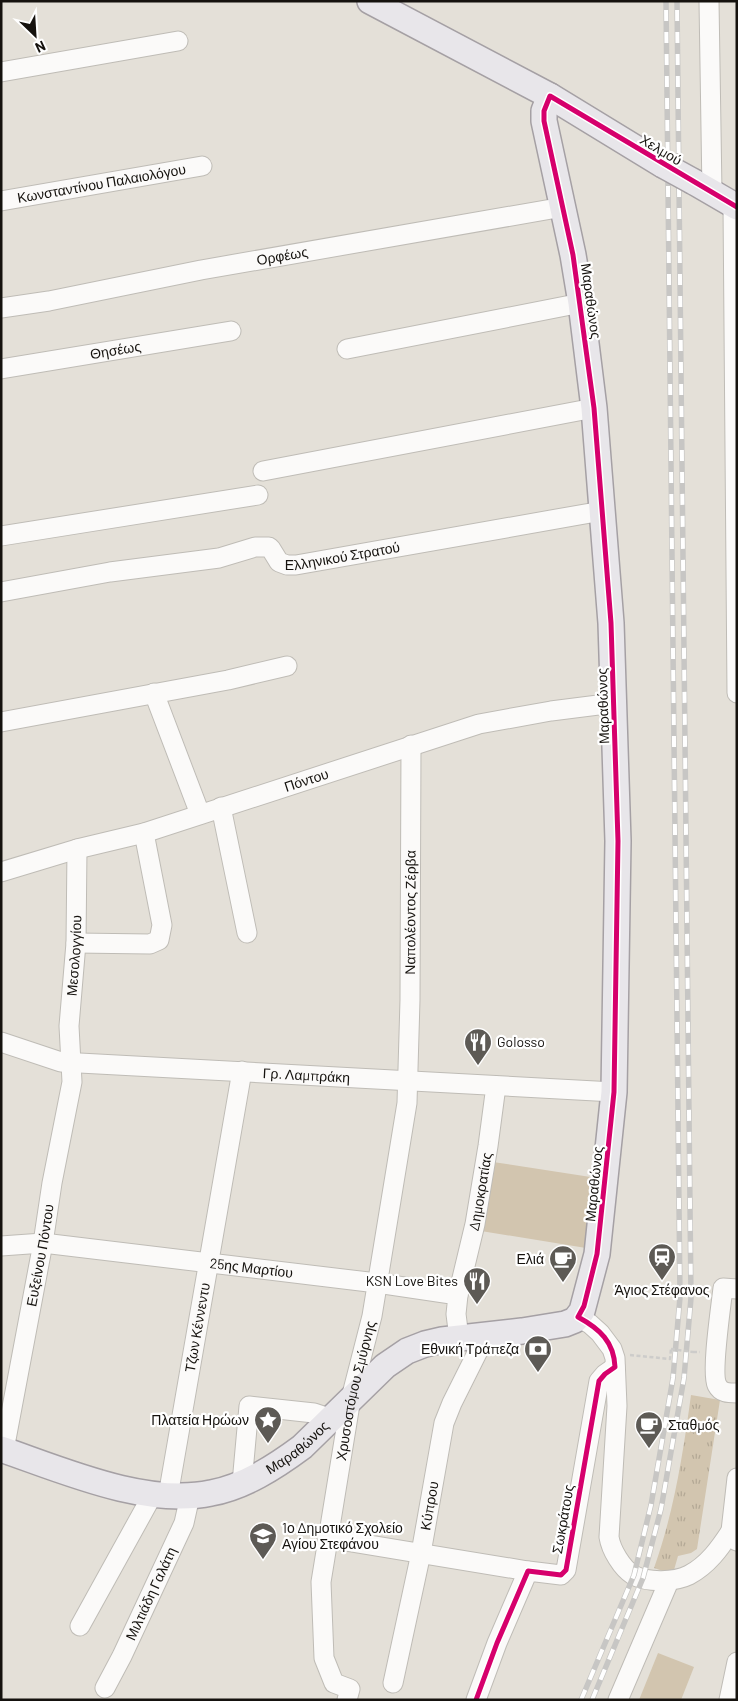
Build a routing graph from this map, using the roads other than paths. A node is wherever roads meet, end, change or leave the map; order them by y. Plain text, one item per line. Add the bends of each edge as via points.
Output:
1 (370, 1) edge
2 (709, 1) edge
3 (178, 41) dead end
4 (1, 72) edge
5 (550, 96) junction
6 (202, 166) dead end
7 (703, 188) junction
8 (1, 201) edge
9 (735, 206) edge
10 (563, 207) junction
11 (581, 303) junction
12 (1, 308) edge
13 (231, 331) dead end
14 (347, 348) dead end
15 (1, 369) edge
16 (594, 408) junction
17 (263, 471) dead end
18 (258, 495) dead end
19 (602, 511) junction
20 (1, 536) edge
21 (1, 592) edge
22 (287, 666) dead end
23 (154, 693) junction
24 (737, 693) edge
25 (614, 703) junction
26 (1, 722) edge
27 (411, 745) junction
28 (221, 807) junction
29 (200, 814) junction
30 (144, 833) junction
31 (77, 849) junction
32 (1, 872) edge
33 (247, 933) dead end
34 (76, 943) junction
35 (1, 1042) edge
36 (70, 1062) junction
37 (242, 1071) junction
38 (408, 1080) junction
39 (496, 1086) junction
40 (614, 1092) junction
41 (43, 1243) junction
42 (1, 1246) edge
43 (208, 1262) junction
44 (377, 1283) junction
45 (737, 1289) edge
46 (458, 1294) junction
47 (578, 1317) junction
48 (486, 1336) junction
49 (459, 1338) junction
50 (614, 1360) junction
51 (737, 1393) edge
52 (351, 1398) junction
53 (329, 1420) junction
54 (3, 1449) edge
55 (737, 1478) edge
56 (242, 1483) junction
57 (170, 1495) junction
58 (735, 1534) edge
59 (327, 1538) junction
60 (421, 1553) junction
61 (528, 1571) junction
62 (669, 1581) junction
63 (80, 1626) dead end
64 (737, 1662) edge
65 (393, 1683) dead end
66 (105, 1688) dead end
67 (732, 1692) edge
68 (349, 1694) edge
69 (476, 1700) edge
70 (618, 1700) edge

1 - 5 main road
2 - 7 street
3 - 4 street
5 - 7 main road, Χελμού, bridge
5 - 10 main road, Μαραθώνος via 544,121
6 - 8 street, Κωνσταντίνου Παλαιολόγου
7 - 9 main road, Χελμού
9 - 24 street
10 - 11 main road, Μαραθώνος
10 - 12 street, Ορφέως
11 - 14 street
11 - 16 main road, Μαραθώνος
13 - 15 street, Θησέως
16 - 17 street
16 - 19 main road, Μαραθώνος
18 - 20 street
19 - 21 street, Ελληνικού Στρατού via 296,565 279,562 268,547 255,547 219,558 110,572
19 - 25 main road, Μαραθώνος
22 - 23 street
23 - 26 street
23 - 29 street
25 - 27 street, Πόντου via 479,724
25 - 40 main road, Μαραθώνος via 618,841
27 - 28 street, Πόντου
27 - 38 street, Ναπολέοντος Ζέρβα
28 - 29 street, Πόντου
28 - 33 street
29 - 30 street, Πόντου
30 - 31 street, Πόντου
30 - 34 street via 162,925 159,940 150,944
31 - 32 street, Πόντου
31 - 34 street, Μεσολογγίου
34 - 36 street, Μεσολογγίου via 69,1026
35 - 36 street, Γρ. Λαμπράκη via 52,1060
36 - 37 street, Γρ. Λαμπράκη
36 - 41 street, Ευξείνου Πόντου via 72,1082
37 - 38 street, Γρ. Λαμπράκη
37 - 43 street, Τζων Κέννεντυ
38 - 39 street, Γρ. Λαμπράκη
38 - 44 street, Χρυσοστόμου Σμύρνης via 405,1118
39 - 40 street, Γρ. Λαμπράκη
39 - 46 street, Δημοκρατίας via 481,1187
40 - 47 main road, Μαραθώνος via 597,1254 584,1306
41 - 42 street, 25ης Μαρτίου
41 - 43 street, 25ης Μαρτίου
41 - 54 street, Ευξείνου Πόντου
43 - 44 street, 25ης Μαρτίου
43 - 57 street, Τζων Κέννεντυ
44 - 46 street, 25ης Μαρτίου
44 - 52 street, Χρυσοστόμου Σμύρνης
45 - 51 street via 723,1288 714,1376 721,1390
46 - 49 street
47 - 48 main road, Μαραθώνος via 565,1324
47 - 50 street via 600,1333
48 - 49 main road, Μαραθώνος
48 - 60 street, Κύπρου via 444,1423
49 - 52 main road, Μαραθώνος via 425,1344 398,1356
50 - 61 street, Σωκράτους via 599,1381 566,1570 561,1575
50 - 62 street via 617,1406 610,1543 634,1575
52 - 53 main road, Μαραθώνος
52 - 59 street, Χρυσοστόμου Σμύρνης
53 - 56 main road, Μαραθώνος via 302,1447
53 - 56 street via 314,1413 249,1406
54 - 57 main road, Μαραθώνος via 99,1481
55 - 58 street
56 - 57 main road, Μαραθώνος via 212,1493
57 - 63 street
57 - 66 street, Μιλτιάδη Γαλάτη via 184,1523
58 - 62 street via 689,1575
59 - 60 street
59 - 68 street, Χρυσοστόμου Σμύρνης via 321,1582 324,1658 334,1683
60 - 61 street
60 - 65 street, Κύπρου
61 - 69 street
62 - 70 street
64 - 67 street

